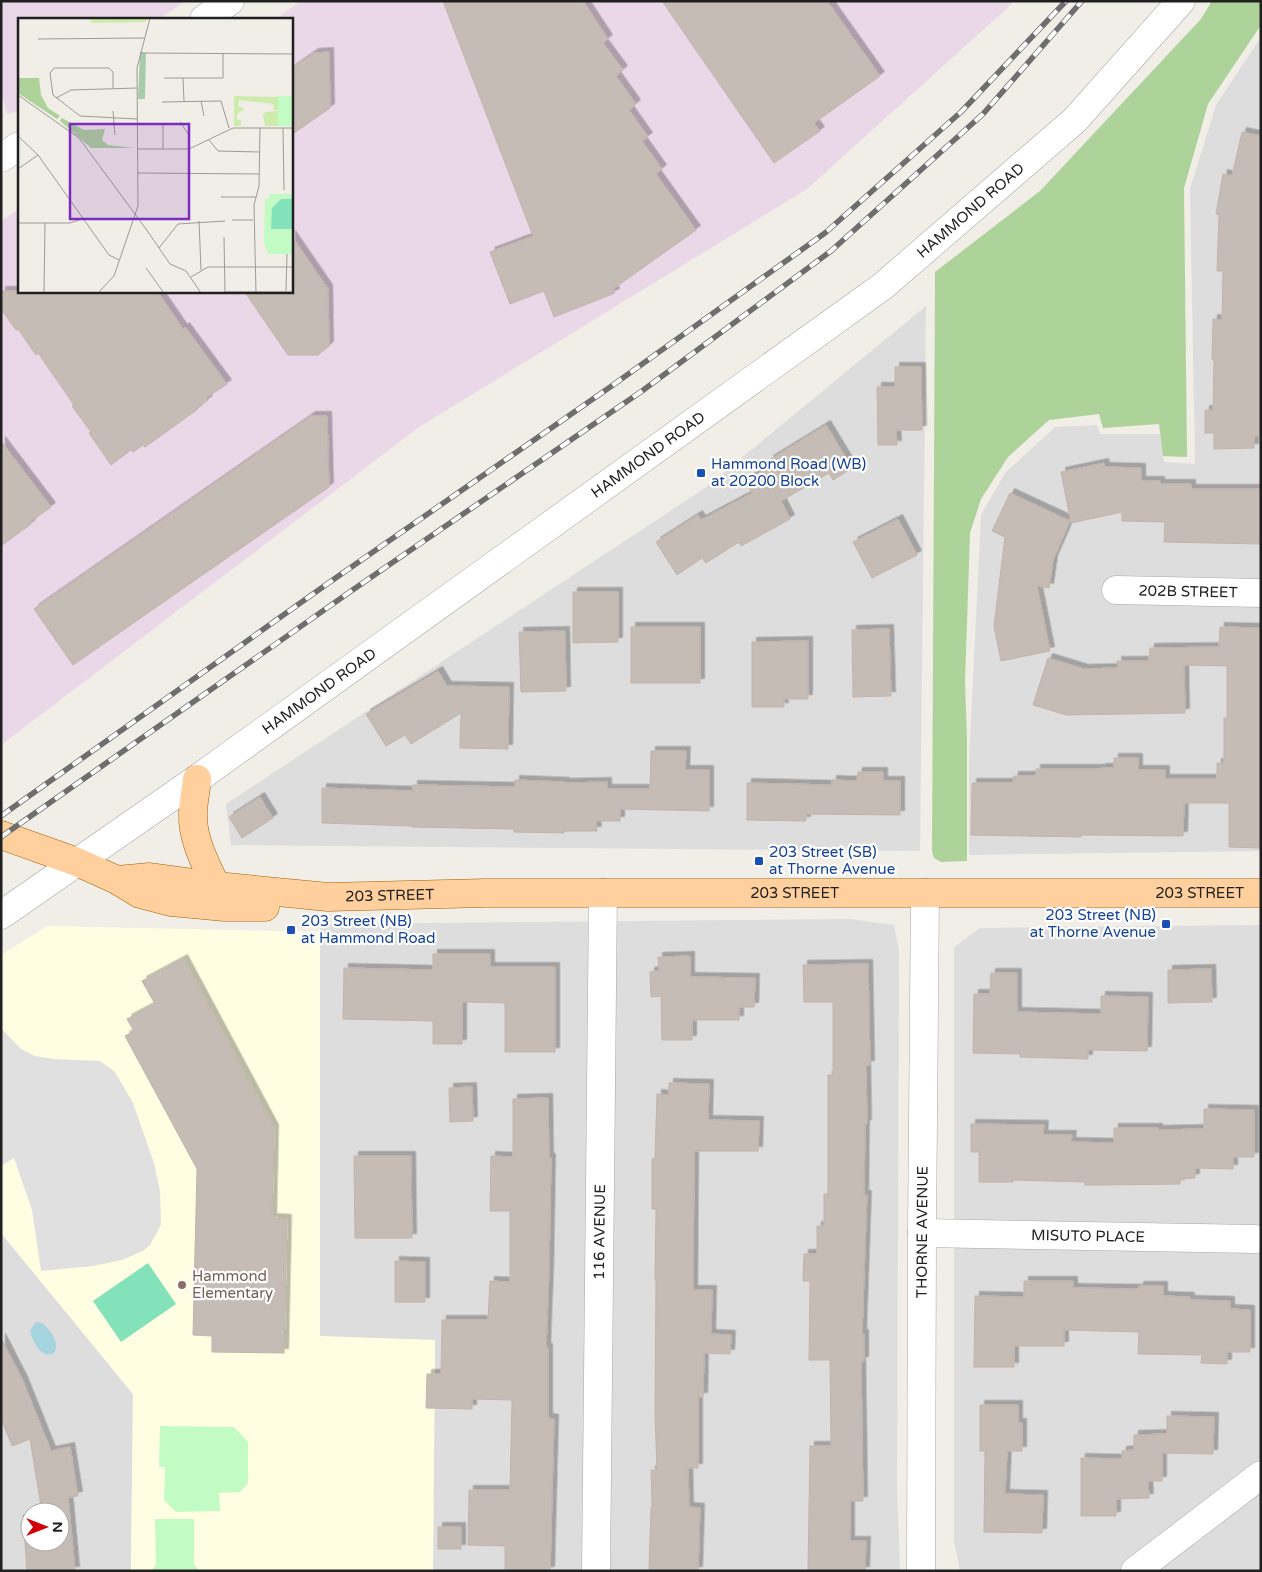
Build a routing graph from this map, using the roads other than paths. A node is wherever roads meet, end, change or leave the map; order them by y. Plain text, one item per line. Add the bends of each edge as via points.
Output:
1 (230, 1) edge
2 (1180, 1) edge
3 (205, 18) edge
4 (18, 147) edge
5 (1, 158) edge
6 (1116, 590) dead end
7 (1261, 592) edge
8 (197, 779) junction
9 (1, 834) edge
10 (76, 862) junction
11 (117, 880) junction
12 (216, 886) junction
13 (603, 893) junction
14 (925, 893) junction
15 (1261, 893) edge
16 (328, 898) junction
17 (1, 915) edge
18 (922, 1233) junction
19 (1255, 1239) dead end
20 (1261, 1475) edge
21 (596, 1571) edge
22 (921, 1571) edge
23 (1135, 1571) edge

1 - 3 street
2 - 8 street, HAMMOND ROAD via 1075,120 883,286
4 - 5 street
6 - 7 street, 202B STREET
8 - 10 street, HAMMOND ROAD
8 - 12 main road via 193,816 195,834
9 - 10 main road, 203 STREET
10 - 11 main road, 203 STREET
10 - 17 street, HAMMOND ROAD
11 - 12 main road, 203 STREET via 150,877
11 - 16 main road, 203 STREET via 140,894 163,900 225,907 274,906
12 - 16 main road, 203 STREET
13 - 14 main road, 203 STREET
13 - 16 main road, 203 STREET
13 - 21 street, 116 AVENUE
14 - 15 main road, 203 STREET
14 - 18 street, THORNE AVENUE
18 - 19 street, MISUTO PLACE
18 - 22 street, THORNE AVENUE
20 - 23 street

